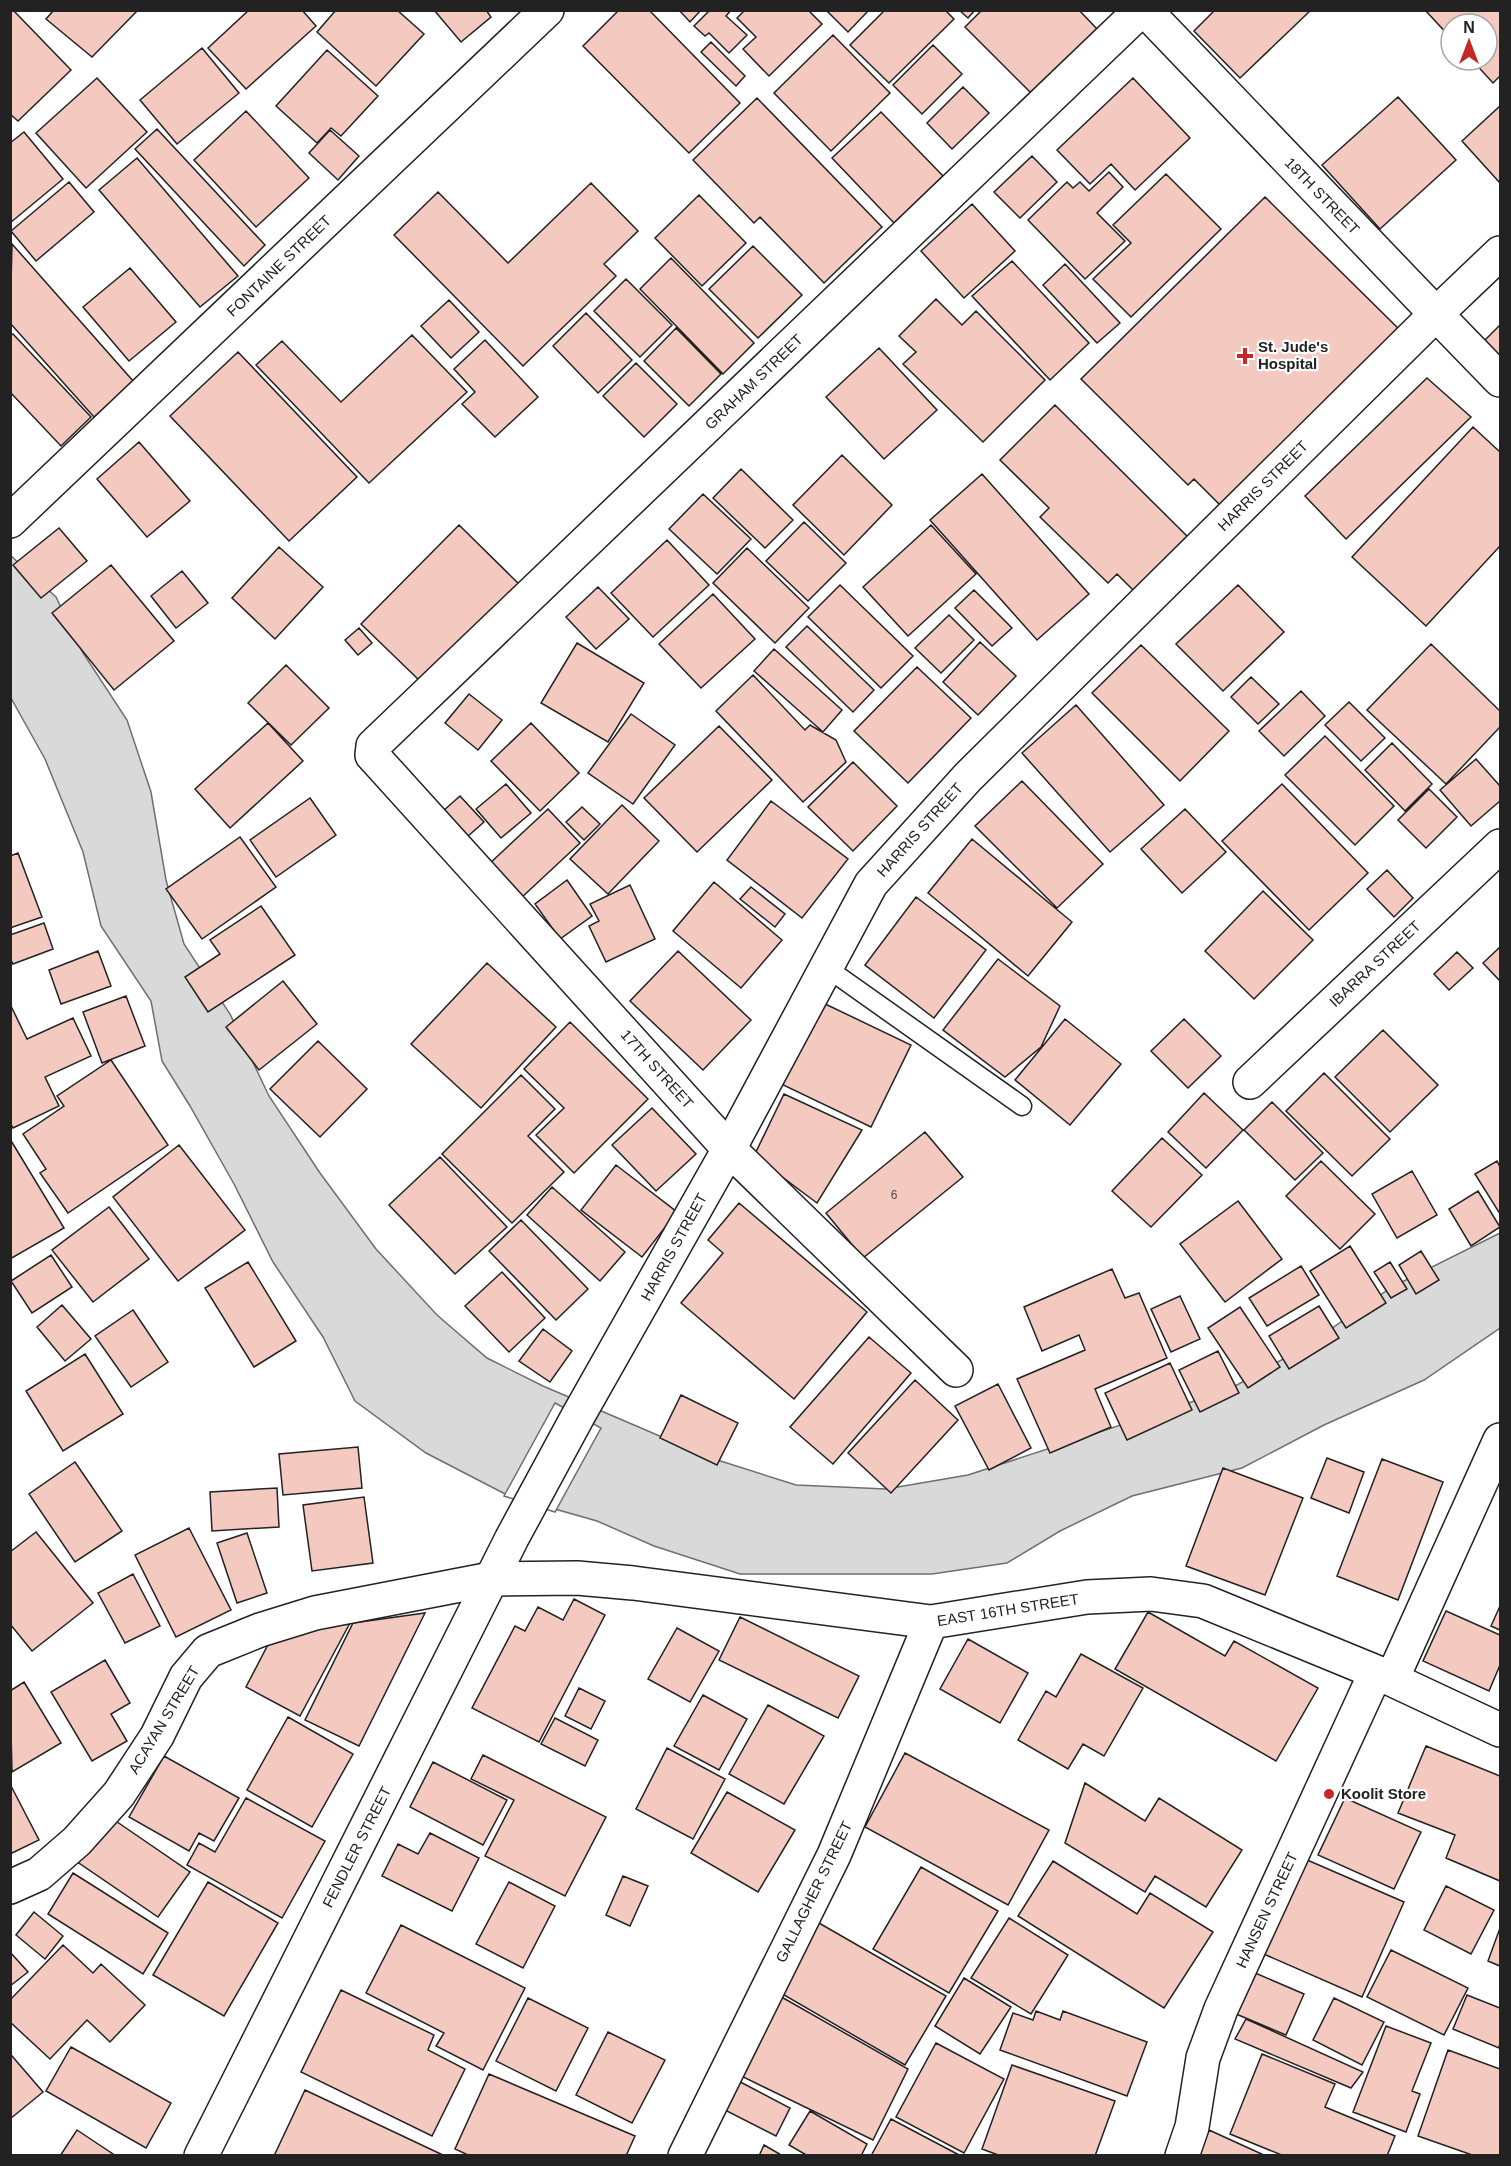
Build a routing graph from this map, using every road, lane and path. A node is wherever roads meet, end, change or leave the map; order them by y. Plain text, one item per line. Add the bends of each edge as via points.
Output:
1 (547, 10) edge
2 (1143, 10) edge
3 (1500, 253) edge
4 (1436, 314) junction
5 (1500, 380) edge
6 (10, 520) edge
7 (372, 755) joint
8 (1500, 846) edge
9 (827, 968) junction
10 (1250, 1082) dead end
11 (1022, 1106) dead end
12 (729, 1149) junction
13 (956, 1370) dead end
14 (1500, 1440) edge
15 (512, 1538) joint
16 (491, 1579) junction
17 (931, 1622) junction
18 (1384, 1676) junction
19 (1500, 1730) edge
20 (10, 1887) edge
21 (201, 2156) edge
22 (685, 2156) edge
23 (1182, 2156) edge

1 - 6 street, FONTAINE STREET
2 - 4 street, 18TH STREET
2 - 7 street, GRAHAM STREET via 373,746
3 - 4 street, HARRIS STREET
4 - 5 street, 18TH STREET
4 - 9 street, HARRIS STREET via 968,777 872,884
7 - 12 street, 17TH STREET
8 - 10 street, IBARRA STREET
9 - 11 lane
9 - 12 street, HARRIS STREET
12 - 13 street, 17TH STREET
12 - 15 street, HARRIS STREET
14 - 18 street, HANSEN STREET
15 - 16 street, FENDLER STREET
16 - 17 street, EAST 16TH STREET via 588,1579
16 - 20 street, ACAYAN STREET via 315,1613 208,1652 186,1677 157,1736 119,1794 47,1868
16 - 21 street, FENDLER STREET
17 - 18 street, EAST 16TH STREET via 1087,1597 1150,1594 1203,1601
17 - 22 street, GALLAGHER STREET via 834,1855
18 - 19 street, EAST 16TH STREET
18 - 23 street, HANSEN STREET via 1221,2009 1203,2058 1192,2127

